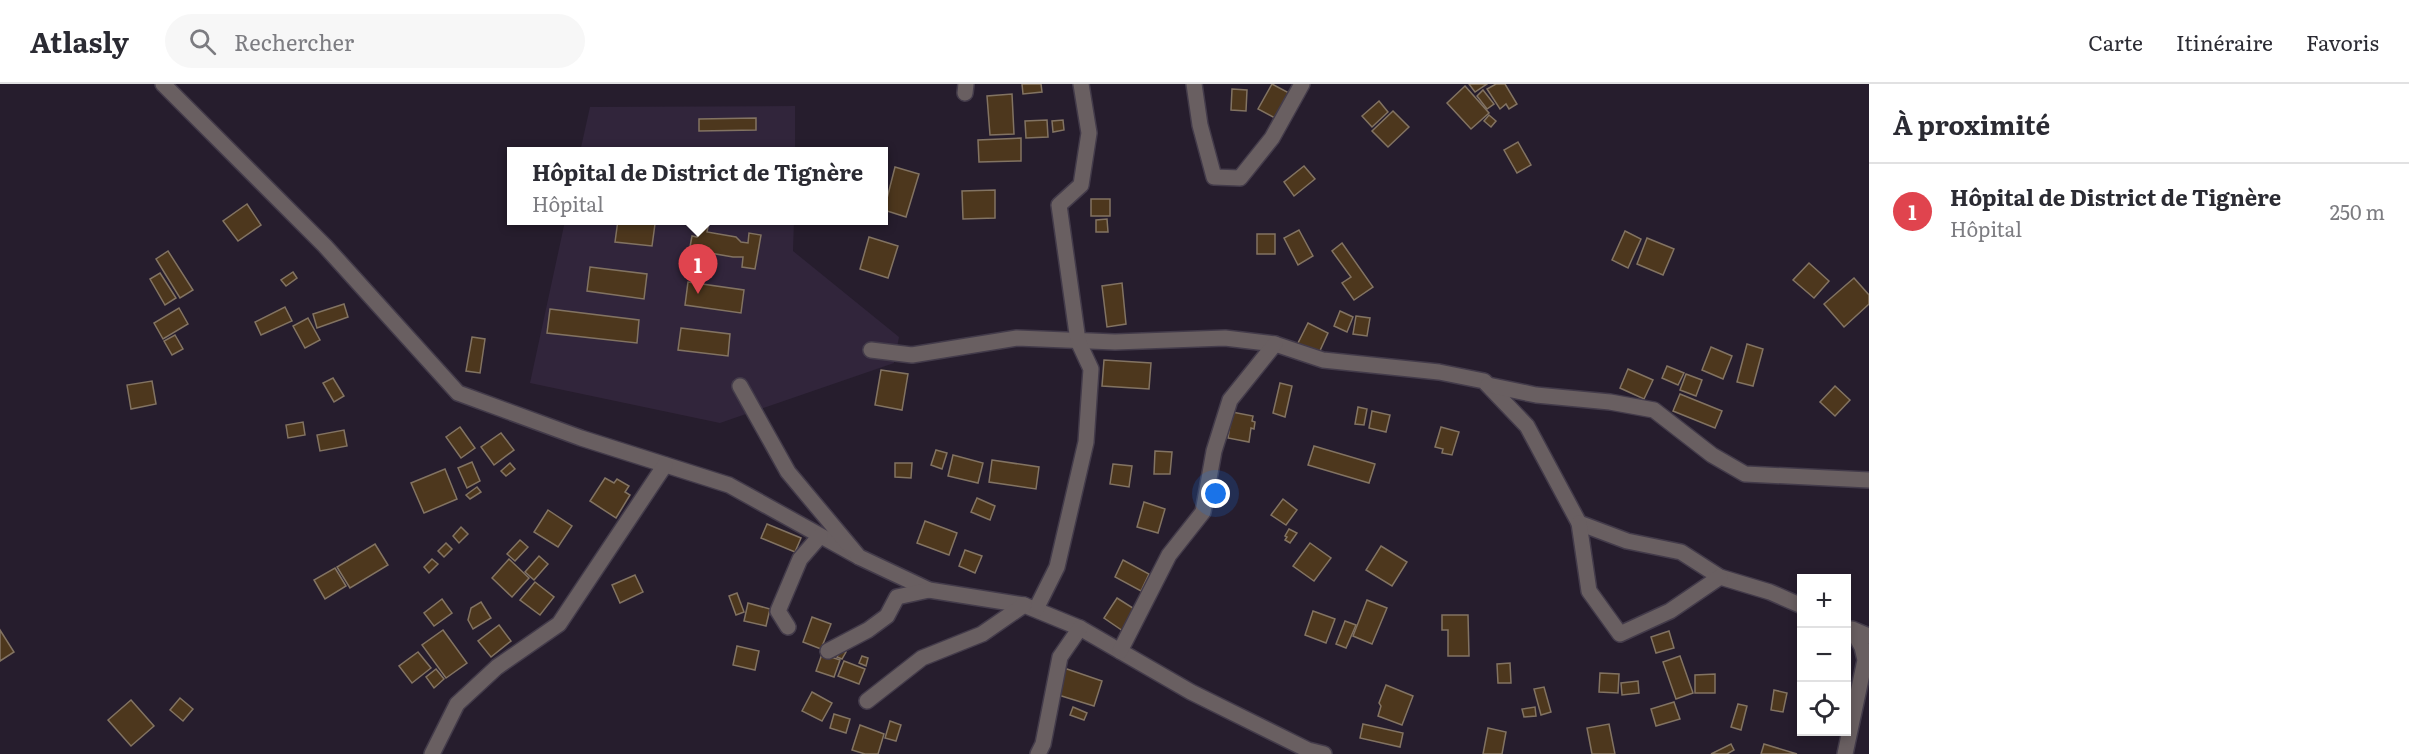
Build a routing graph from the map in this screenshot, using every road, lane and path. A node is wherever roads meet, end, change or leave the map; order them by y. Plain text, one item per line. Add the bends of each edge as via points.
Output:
1 (163, 84) edge
2 (1081, 84) edge
3 (1194, 84) edge
4 (1302, 84) edge
5 (1078, 341) junction
6 (1275, 344) junction
7 (871, 350) dead end
8 (1488, 385) junction
9 (740, 386) dead end
10 (665, 465) junction
11 (1869, 480) edge
12 (1579, 523) junction
13 (820, 536) junction
14 (859, 557) junction
15 (1720, 577) junction
16 (929, 590) junction
17 (1797, 604) edge
18 (1030, 607) junction
19 (788, 627) dead end
20 (1869, 627) edge
21 (1080, 628) junction
22 (1851, 628) edge
23 (1851, 629) edge
24 (1851, 631) edge
25 (1869, 636) edge
26 (828, 651) dead end
27 (1120, 651) junction
28 (867, 701) dead end
29 (432, 754) edge
30 (1038, 754) edge
31 (1324, 754) edge
32 (1845, 754) edge

1 - 10 street via 325,246 458,393
2 - 5 street via 1089,133 1081,185 1059,205
3 - 4 street via 1214,177 1240,178 1272,138
5 - 6 street via 1225,338
5 - 7 street via 1017,338 912,355
5 - 18 street via 1091,369 1086,441 1057,567
6 - 8 street via 1323,360 1439,372
6 - 27 street via 1230,400 1214,451 1203,512 1169,555
8 - 11 street via 1654,410 1712,455 1745,474
8 - 12 street via 1527,426
9 - 14 street via 789,472
10 - 13 street via 729,485
10 - 29 street via 559,624 497,667 458,704
12 - 15 street via 1627,541 1681,552
12 - 15 street via 1589,591 1620,634 1670,611
13 - 14 street
13 - 19 street via 800,559 778,611
14 - 16 street
15 - 17 street
16 - 18 street
16 - 26 street via 897,597 886,616
18 - 21 street
18 - 28 street via 982,634 922,658
20 - 22 street
21 - 27 street
21 - 30 street via 1059,657
23 - 25 street
24 - 32 street via 1862,646 1865,660
27 - 31 street via 1201,697 1308,750

